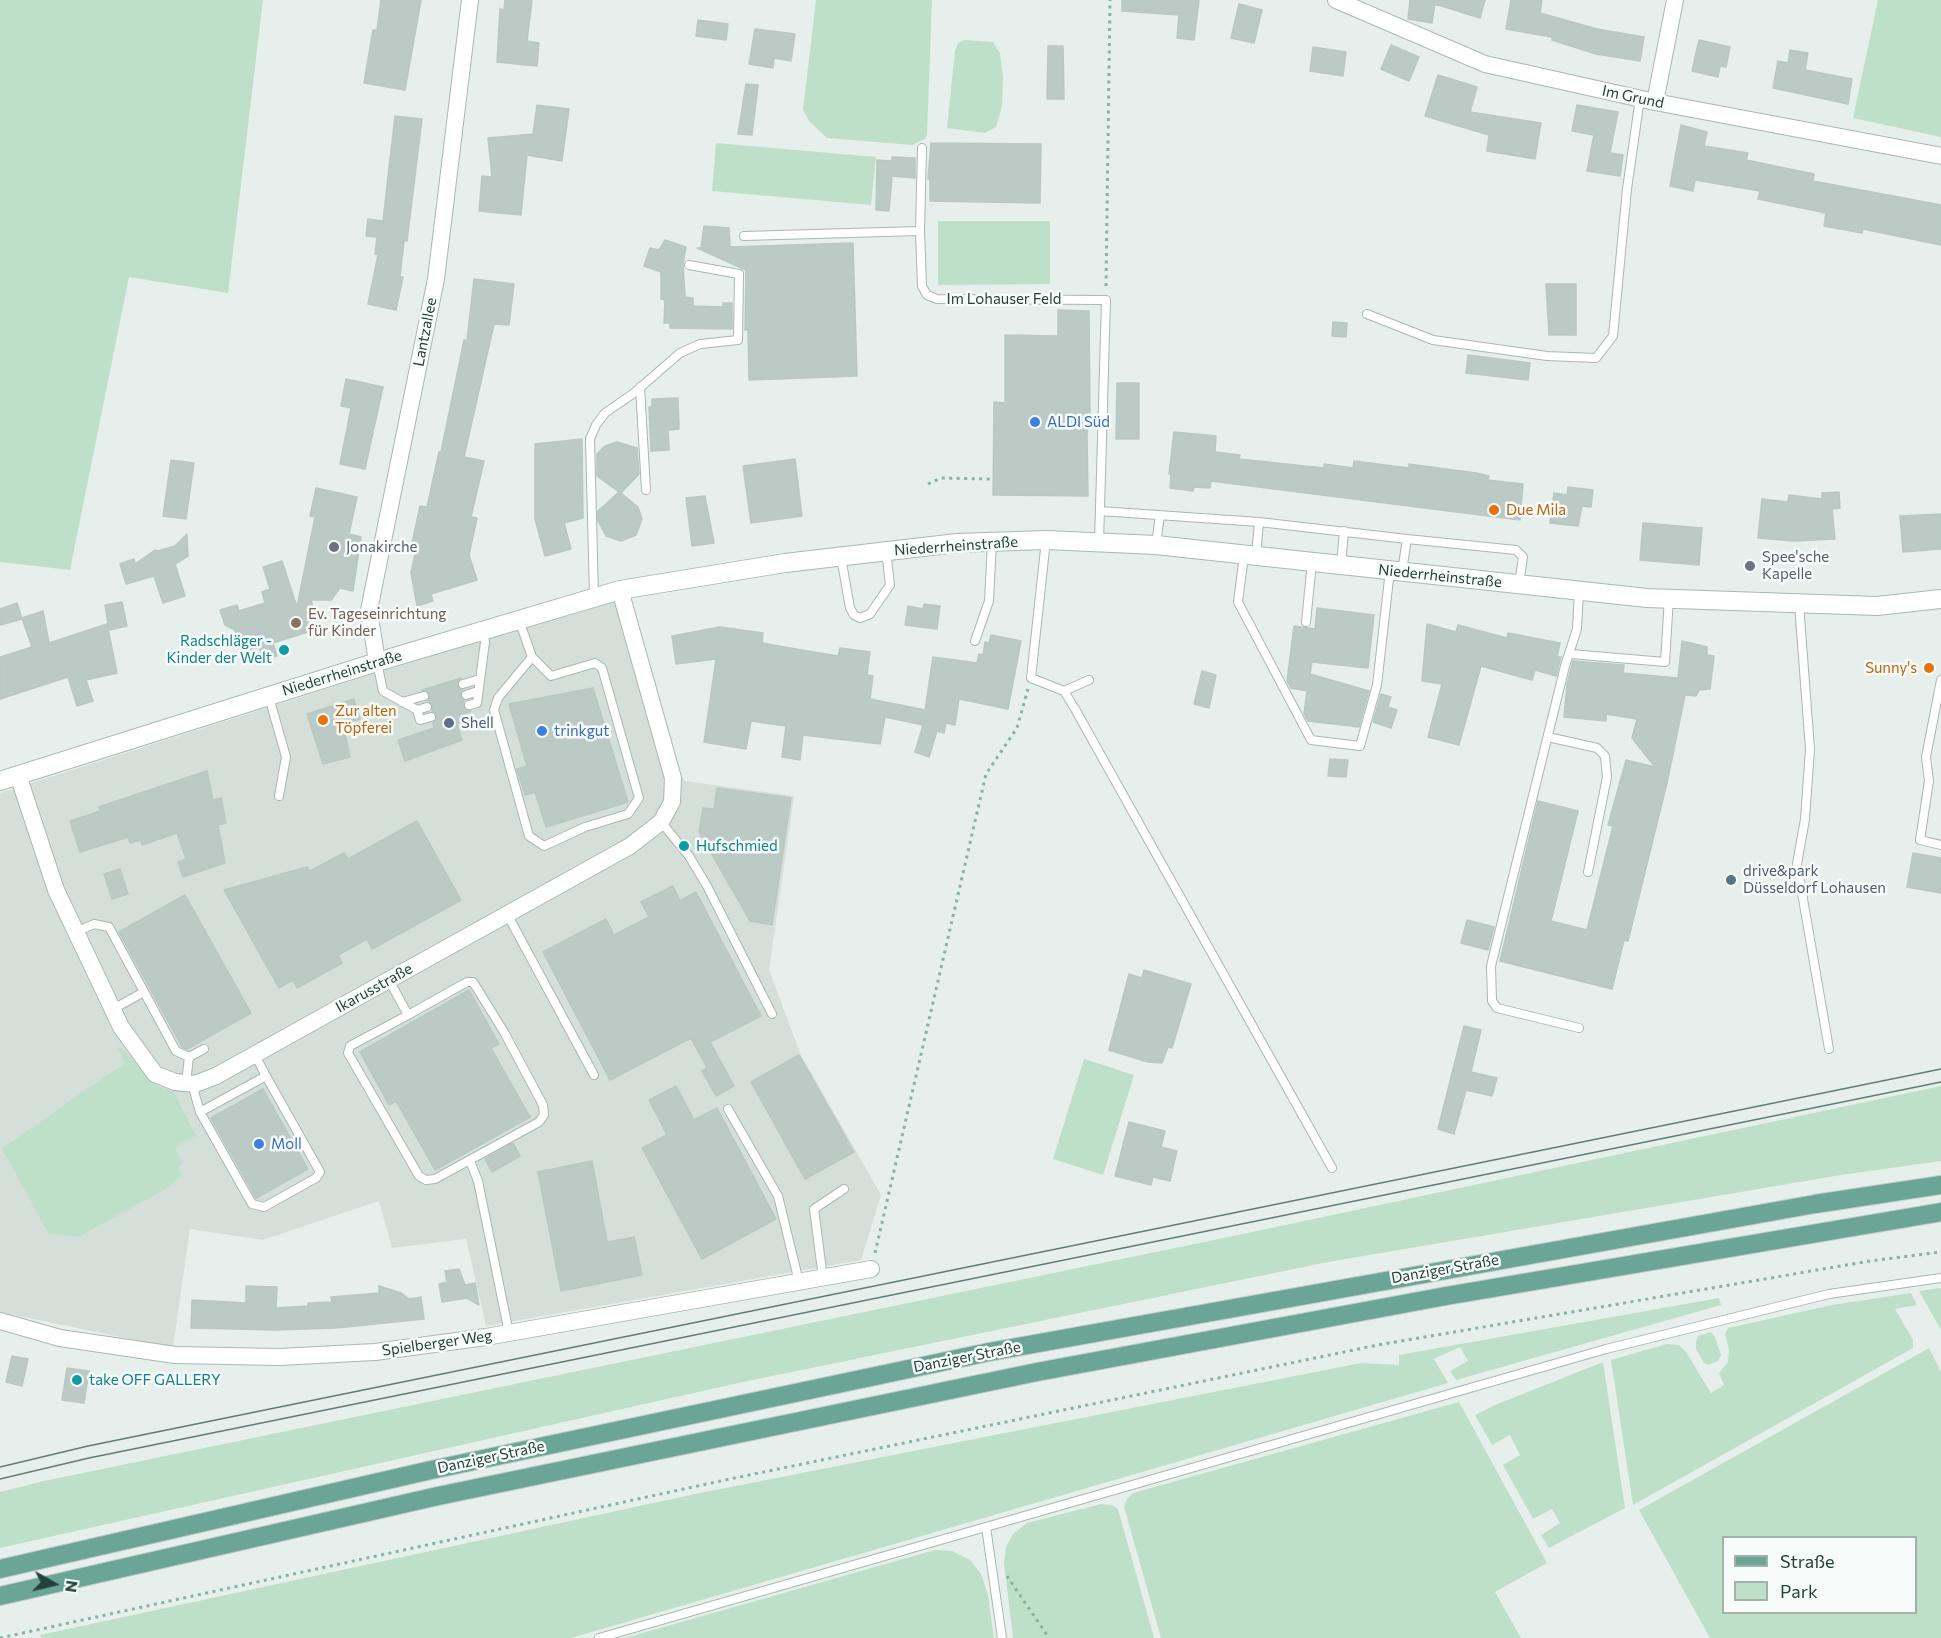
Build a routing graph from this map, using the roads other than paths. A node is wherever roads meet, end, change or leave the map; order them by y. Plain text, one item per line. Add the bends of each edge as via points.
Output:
1 (470, 0) edge
2 (1336, 0) edge
3 (1675, 0) edge
4 (1648, 100) junction
5 (922, 147) dead end
6 (1941, 156) edge
7 (920, 231) junction
8 (744, 236) dead end
9 (689, 265) dead end
10 (1367, 314) dead end
11 (640, 387) junction
12 (646, 489) dead end
13 (1100, 511) junction
14 (1160, 515) junction
15 (1259, 522) junction
16 (1344, 531) junction
17 (1407, 539) junction
18 (1046, 540) junction
19 (992, 542) junction
20 (1099, 542) junction
21 (1156, 545) junction
22 (886, 551) junction
23 (1250, 555) junction
24 (841, 556) junction
25 (1312, 562) junction
26 (1341, 565) junction
27 (1396, 571) junction
28 (1519, 584) junction
29 (620, 590) junction
30 (1579, 590) junction
31 (594, 597) junction
32 (1669, 598) junction
33 (1941, 599) edge
34 (1799, 603) junction
35 (519, 620) junction
36 (1306, 622) dead end
37 (483, 630) junction
38 (975, 641) dead end
39 (1572, 654) junction
40 (532, 657) junction
41 (377, 662) junction
42 (480, 678) junction
43 (1941, 680) edge
44 (1089, 681) dead end
45 (463, 684) dead end
46 (478, 691) junction
47 (1064, 691) junction
48 (466, 695) dead end
49 (269, 696) junction
50 (424, 696) dead end
51 (402, 702) junction
52 (469, 705) dead end
53 (427, 707) dead end
54 (417, 710) junction
55 (430, 717) dead end
56 (1548, 737) junction
57 (18, 775) junction
58 (0, 781) edge
59 (279, 796) dead end
60 (661, 822) junction
61 (1941, 845) edge
62 (1588, 872) dead end
63 (507, 914) junction
64 (76, 933) junction
65 (389, 980) junction
66 (144, 993) junction
67 (112, 1009) junction
68 (772, 1014) dead end
69 (408, 1015) junction
70 (1579, 1028) dead end
71 (1829, 1049) dead end
72 (204, 1050) dead end
73 (255, 1055) junction
74 (189, 1057) junction
75 (594, 1075) dead end
76 (266, 1076) junction
77 (189, 1083) junction
78 (728, 1109) dead end
79 (200, 1112) junction
80 (470, 1161) junction
81 (1332, 1168) dead end
82 (1941, 1185) edge
83 (844, 1189) dead end
84 (1941, 1212) edge
85 (871, 1269) road end
86 (823, 1278) junction
87 (1941, 1278) edge
88 (799, 1282) junction
89 (0, 1321) edge
90 (509, 1333) junction
91 (986, 1527) junction
92 (0, 1569) edge
93 (0, 1596) edge
94 (599, 1638) edge
95 (1002, 1638) edge

1 - 41 street, Lantzallee via 436,279 369,610
2 - 4 street, Im Grund via 1485,64
3 - 4 street
4 - 6 street, Im Grund
4 - 10 lane via 1627,189 1613,336 1596,358 1547,356 1433,340
5 - 7 lane, Im Lohauser Feld
7 - 8 lane
7 - 13 lane, Im Lohauser Feld via 922,286 927,295 937,299 1106,300
9 - 11 lane via 739,274 738,340 700,344 680,353
11 - 12 lane
11 - 31 lane via 605,413 590,439
13 - 14 lane
13 - 20 lane
14 - 15 lane
14 - 21 lane
15 - 16 lane
15 - 23 lane
16 - 17 lane
16 - 26 lane
17 - 27 lane
17 - 28 lane via 1516,550 1522,556
18 - 19 street, Niederrheinstraße
18 - 20 street, Niederrheinstraße
18 - 47 lane via 1031,678
19 - 22 street, Niederrheinstraße
19 - 38 lane via 988,601
20 - 21 street, Niederrheinstraße
21 - 23 street, Niederrheinstraße
22 - 24 street, Niederrheinstraße
22 - 24 lane via 890,585 870,614 860,618 850,608
23 - 25 street, Niederrheinstraße
23 - 27 lane via 1238,602 1311,740 1360,746 1377,685
24 - 29 street, Niederrheinstraße
25 - 26 street, Niederrheinstraße
25 - 36 lane
26 - 27 street, Niederrheinstraße
27 - 28 street, Niederrheinstraße
28 - 30 street, Niederrheinstraße
29 - 31 street, Niederrheinstraße
29 - 60 street, Ikarusstraße via 673,778 672,802
30 - 32 street, Niederrheinstraße
30 - 39 lane via 1578,629
31 - 35 street, Niederrheinstraße
32 - 34 street, Niederrheinstraße
32 - 39 lane via 1665,662
33 - 34 street, Niederrheinstraße via 1876,606
34 - 71 lane via 1810,749 1797,864
35 - 37 street, Niederrheinstraße
35 - 40 lane
37 - 41 street, Niederrheinstraße
37 - 42 lane
39 - 56 lane
40 - 40 lane via 498,698 494,710 529,836 544,846 585,827 628,814 639,798 602,668 595,663 551,676
41 - 49 street, Niederrheinstraße
41 - 51 lane via 383,691
42 - 45 lane
42 - 46 lane
43 - 61 lane via 1926,757 1929,781 1920,840
44 - 47 lane
46 - 48 lane
46 - 52 lane via 477,703
47 - 81 lane
49 - 57 street, Niederrheinstraße
49 - 59 lane via 286,757
50 - 51 lane
51 - 54 lane
53 - 54 lane
54 - 55 lane via 420,720
56 - 62 lane via 1597,748 1605,756 1607,777
56 - 70 lane via 1491,966 1492,1001 1497,1008
57 - 58 street, Niederrheinstraße
57 - 64 street via 56,890
60 - 63 street, Ikarusstraße via 630,846
60 - 68 lane via 707,886
63 - 65 street, Ikarusstraße
63 - 75 lane
64 - 66 lane via 94,924 109,927
64 - 67 street
65 - 69 lane
65 - 73 street, Ikarusstraße
66 - 67 lane
66 - 74 lane via 176,1051
67 - 77 street via 155,1074
69 - 80 lane via 350,1046 348,1053 419,1176 435,1179
69 - 80 lane via 473,982 543,1105 544,1115 539,1122
72 - 74 lane
73 - 76 lane
73 - 77 street, Ikarusstraße via 216,1076
74 - 77 lane
76 - 79 lane
76 - 79 lane via 320,1172 264,1207 252,1204
77 - 79 lane
78 - 88 lane via 778,1196
80 - 90 lane via 478,1181
82 - 92 main road, Danziger Straße via 989,1352 442,1467
83 - 86 lane via 814,1209
84 - 93 main road, Danziger Straße via 1446,1296 1037,1372 438,1496
85 - 86 street, Spielberger Weg
86 - 88 street, Spielberger Weg
87 - 91 lane via 1829,1294 1710,1322 1434,1396
88 - 90 street, Spielberger Weg
89 - 90 street, Spielberger Weg via 60,1338 186,1355 279,1357 375,1352
91 - 94 lane
91 - 95 lane

